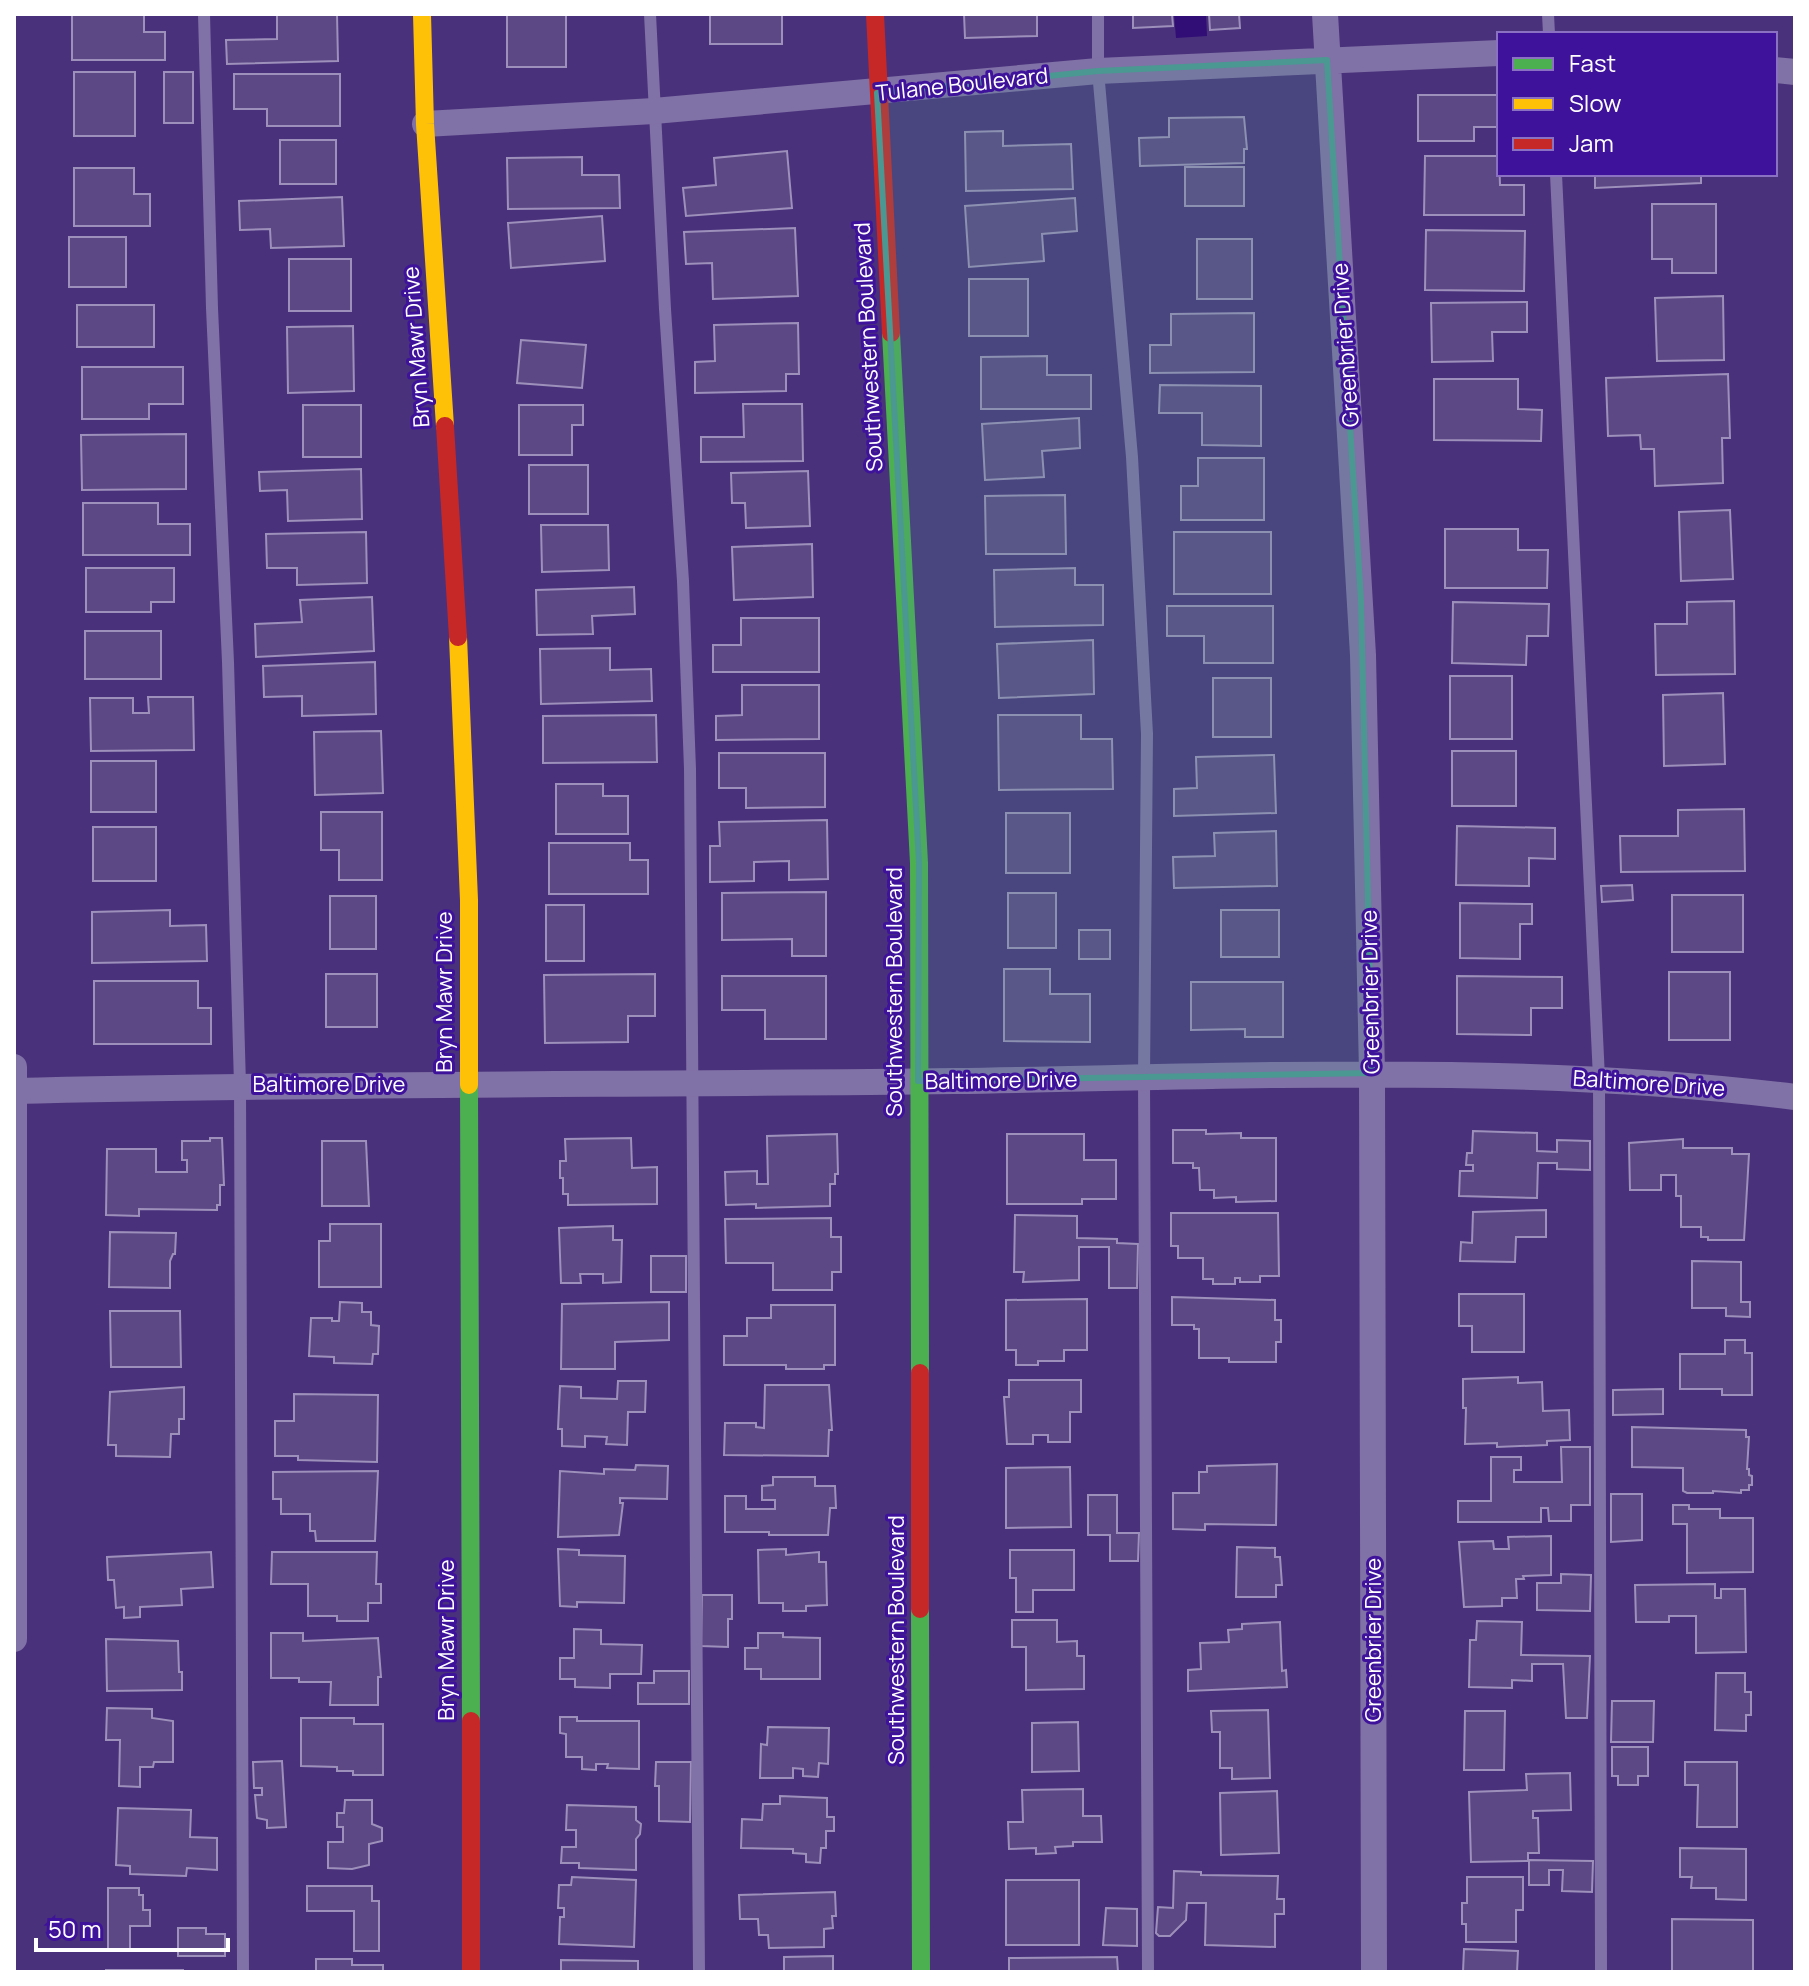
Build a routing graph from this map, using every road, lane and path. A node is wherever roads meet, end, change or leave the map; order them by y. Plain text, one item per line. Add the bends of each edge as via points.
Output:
1 (204, 14) edge
2 (422, 14) edge
3 (650, 14) edge
4 (875, 14) edge
5 (1098, 14) edge
6 (1325, 14) edge
7 (1497, 53) edge
8 (1327, 60) junction
9 (1098, 71) junction
10 (877, 93) junction
11 (654, 111) junction
12 (425, 124) junction
13 (1556, 176) edge
14 (14, 1067) edge
15 (1372, 1073) junction
16 (1144, 1078) junction
17 (1599, 1078) junction
18 (918, 1081) junction
19 (694, 1082) junction
20 (467, 1083) junction
21 (240, 1085) junction
22 (14, 1091) edge
23 (1795, 1097) edge
24 (14, 1639) edge
25 (243, 1972) edge
26 (471, 1972) edge
27 (699, 1972) edge
28 (921, 1972) edge
29 (1148, 1972) edge
30 (1374, 1972) edge
31 (1601, 1972) edge

1 - 21 lane
2 - 12 street, Bryn Mawr Drive
3 - 11 lane
4 - 10 street, Southwestern Boulevard
5 - 9 lane
6 - 8 street, Greenbrier Drive
7 - 8 street, Tulane Boulevard
8 - 9 street, Tulane Boulevard
8 - 15 street, Greenbrier Drive via 1361,600
9 - 10 street, Tulane Boulevard
9 - 16 lane via 1145,660
10 - 11 street, Tulane Boulevard
10 - 18 street, Southwestern Boulevard via 918,847
11 - 12 street, Tulane Boulevard
11 - 19 lane via 683,581
12 - 20 street, Bryn Mawr Drive via 460,660 469,900
13 - 17 lane
14 - 22 street
15 - 16 street, Baltimore Drive
15 - 17 street, Baltimore Drive
15 - 30 street, Greenbrier Drive
16 - 18 street, Baltimore Drive
16 - 29 lane
17 - 23 street, Baltimore Drive
17 - 31 lane
18 - 19 street, Baltimore Drive
18 - 28 street, Southwestern Boulevard
19 - 20 street, Baltimore Drive
19 - 27 lane
20 - 21 street, Baltimore Drive
20 - 26 street, Bryn Mawr Drive
21 - 22 street, Baltimore Drive
21 - 25 lane
22 - 24 street

